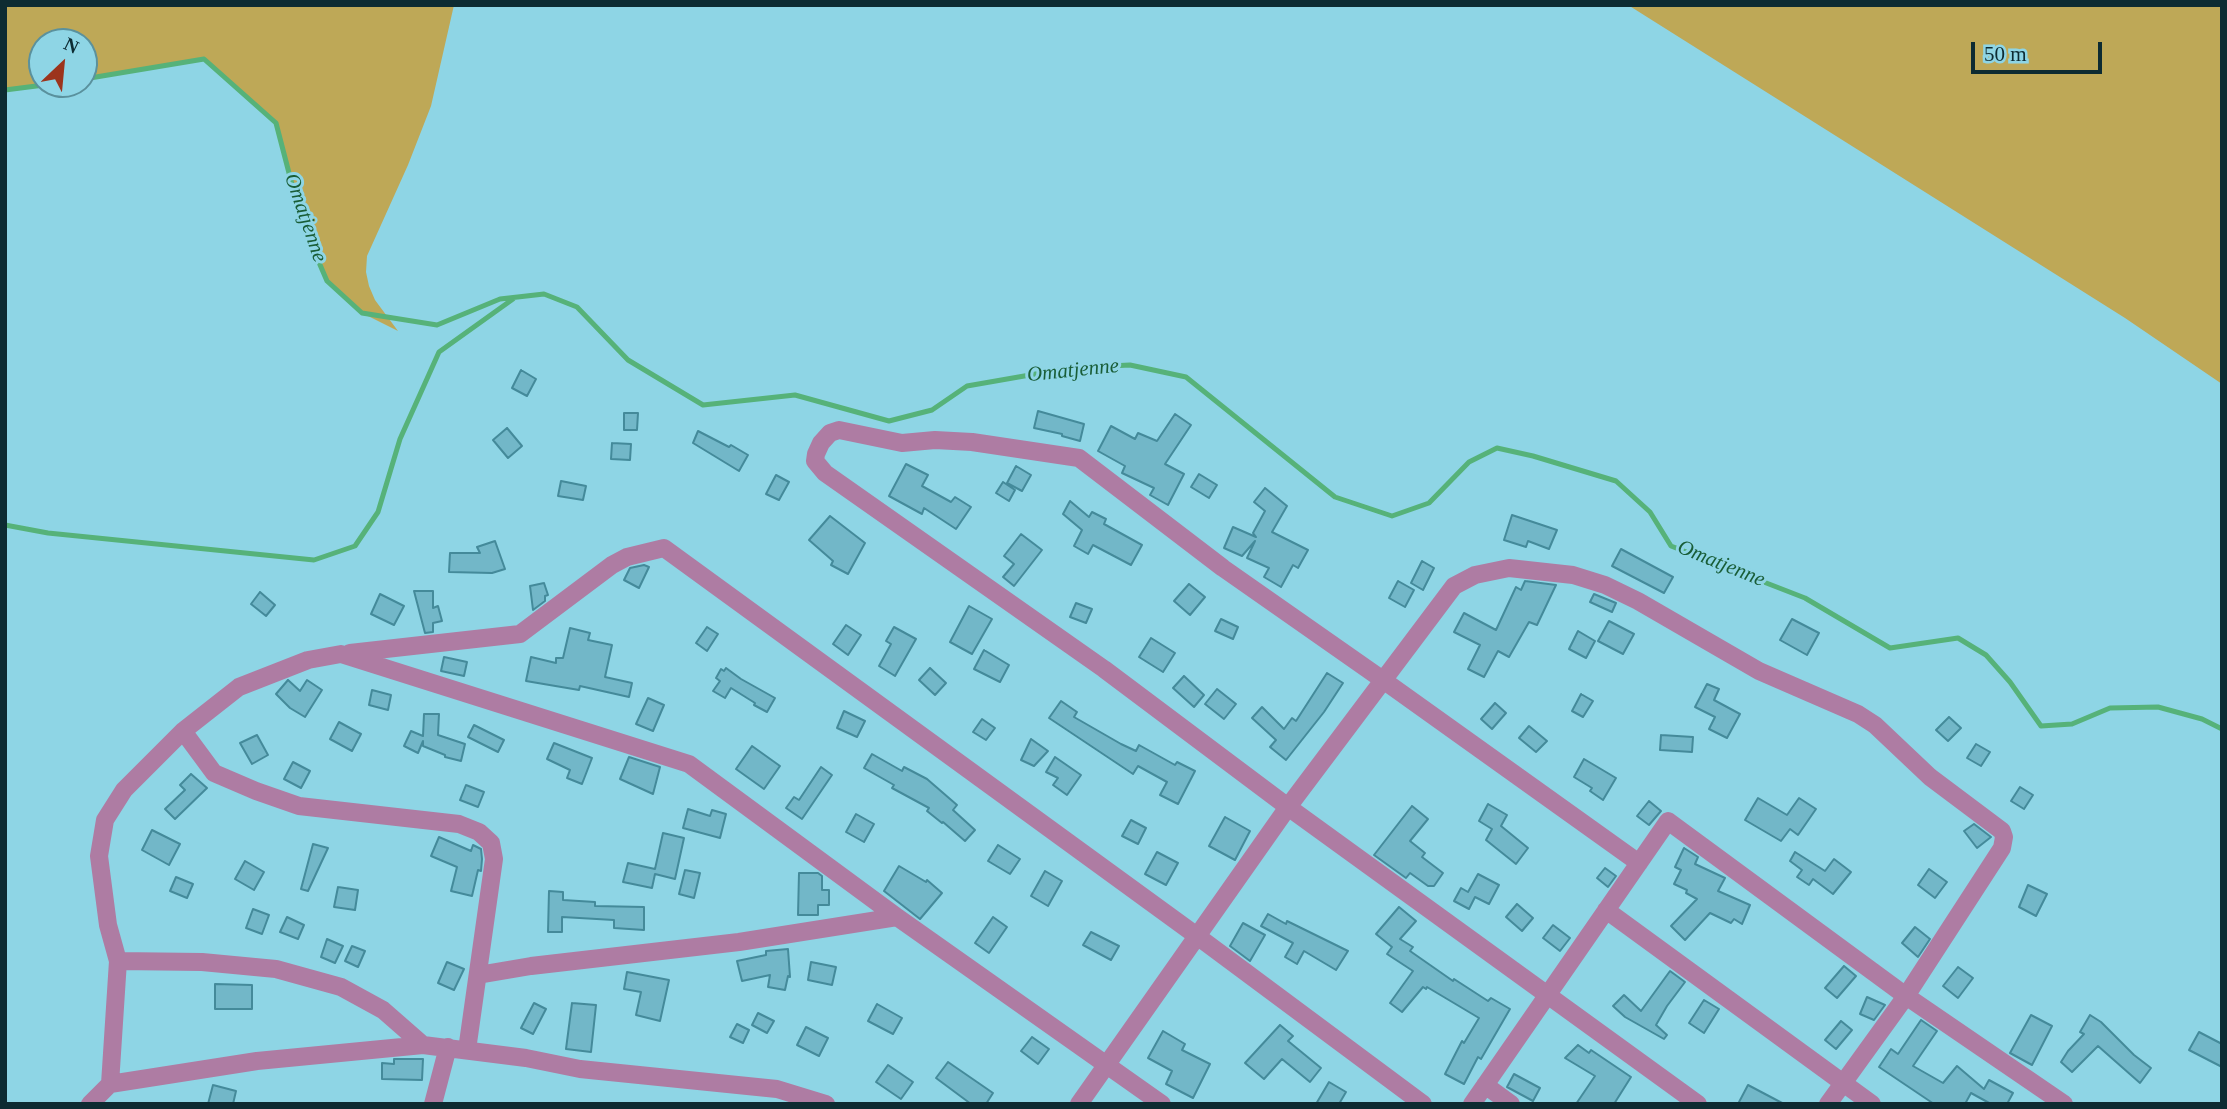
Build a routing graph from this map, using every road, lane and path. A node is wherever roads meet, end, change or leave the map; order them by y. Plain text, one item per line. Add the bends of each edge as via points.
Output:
1 (341, 654) junction
2 (1383, 680) junction
3 (183, 731) junction
4 (1289, 807) junction
5 (1639, 863) junction
6 (1606, 910) junction
7 (897, 917) junction
8 (1197, 936) junction
9 (118, 961) junction
10 (478, 975) junction
11 (1548, 995) junction
12 (1906, 996) junction
13 (423, 1045) junction
14 (448, 1047) junction
15 (467, 1050) junction
16 (1107, 1063) junction
17 (110, 1084) junction
18 (1842, 1084) junction
19 (1485, 1085) junction
20 (438, 1102) edge
21 (90, 1104) edge
22 (826, 1104) edge
23 (1079, 1104) edge
24 (1162, 1104) edge
25 (1423, 1104) edge
26 (1472, 1104) edge
27 (1511, 1104) edge
28 (1698, 1104) edge
29 (1828, 1104) edge
30 (1872, 1104) edge
31 (2064, 1104) edge

1 - 3 street via 308,660 239,687
1 - 7 street via 679,759
1 - 8 street via 520,634 612,565 664,548
2 - 4 street
2 - 4 street via 1223,568 1079,458 972,442 902,443 839,430 821,443 816,461 825,473 1104,669
2 - 5 street
2 - 12 street via 1464,579 1491,570 1541,570 1605,585 1759,671 1858,714 2004,837 2003,848
3 - 9 street via 124,790 105,820 99,856
3 - 10 street via 214,772 299,806 459,824 480,832 491,843 494,859
4 - 8 street
4 - 11 street
5 - 6 street
5 - 12 street via 1668,821
6 - 11 street
6 - 18 street
7 - 10 street
7 - 16 street
8 - 16 street
8 - 25 street
9 - 13 street via 276,969 341,987 383,1010
9 - 17 street
10 - 15 street
11 - 19 street
11 - 28 street
12 - 18 street
12 - 31 street
13 - 14 street
13 - 17 street via 257,1061
14 - 15 street
14 - 20 street
15 - 22 street via 580,1069 777,1089
16 - 23 street
16 - 24 street
17 - 21 street
18 - 29 street
18 - 30 street
19 - 26 street
19 - 27 street

